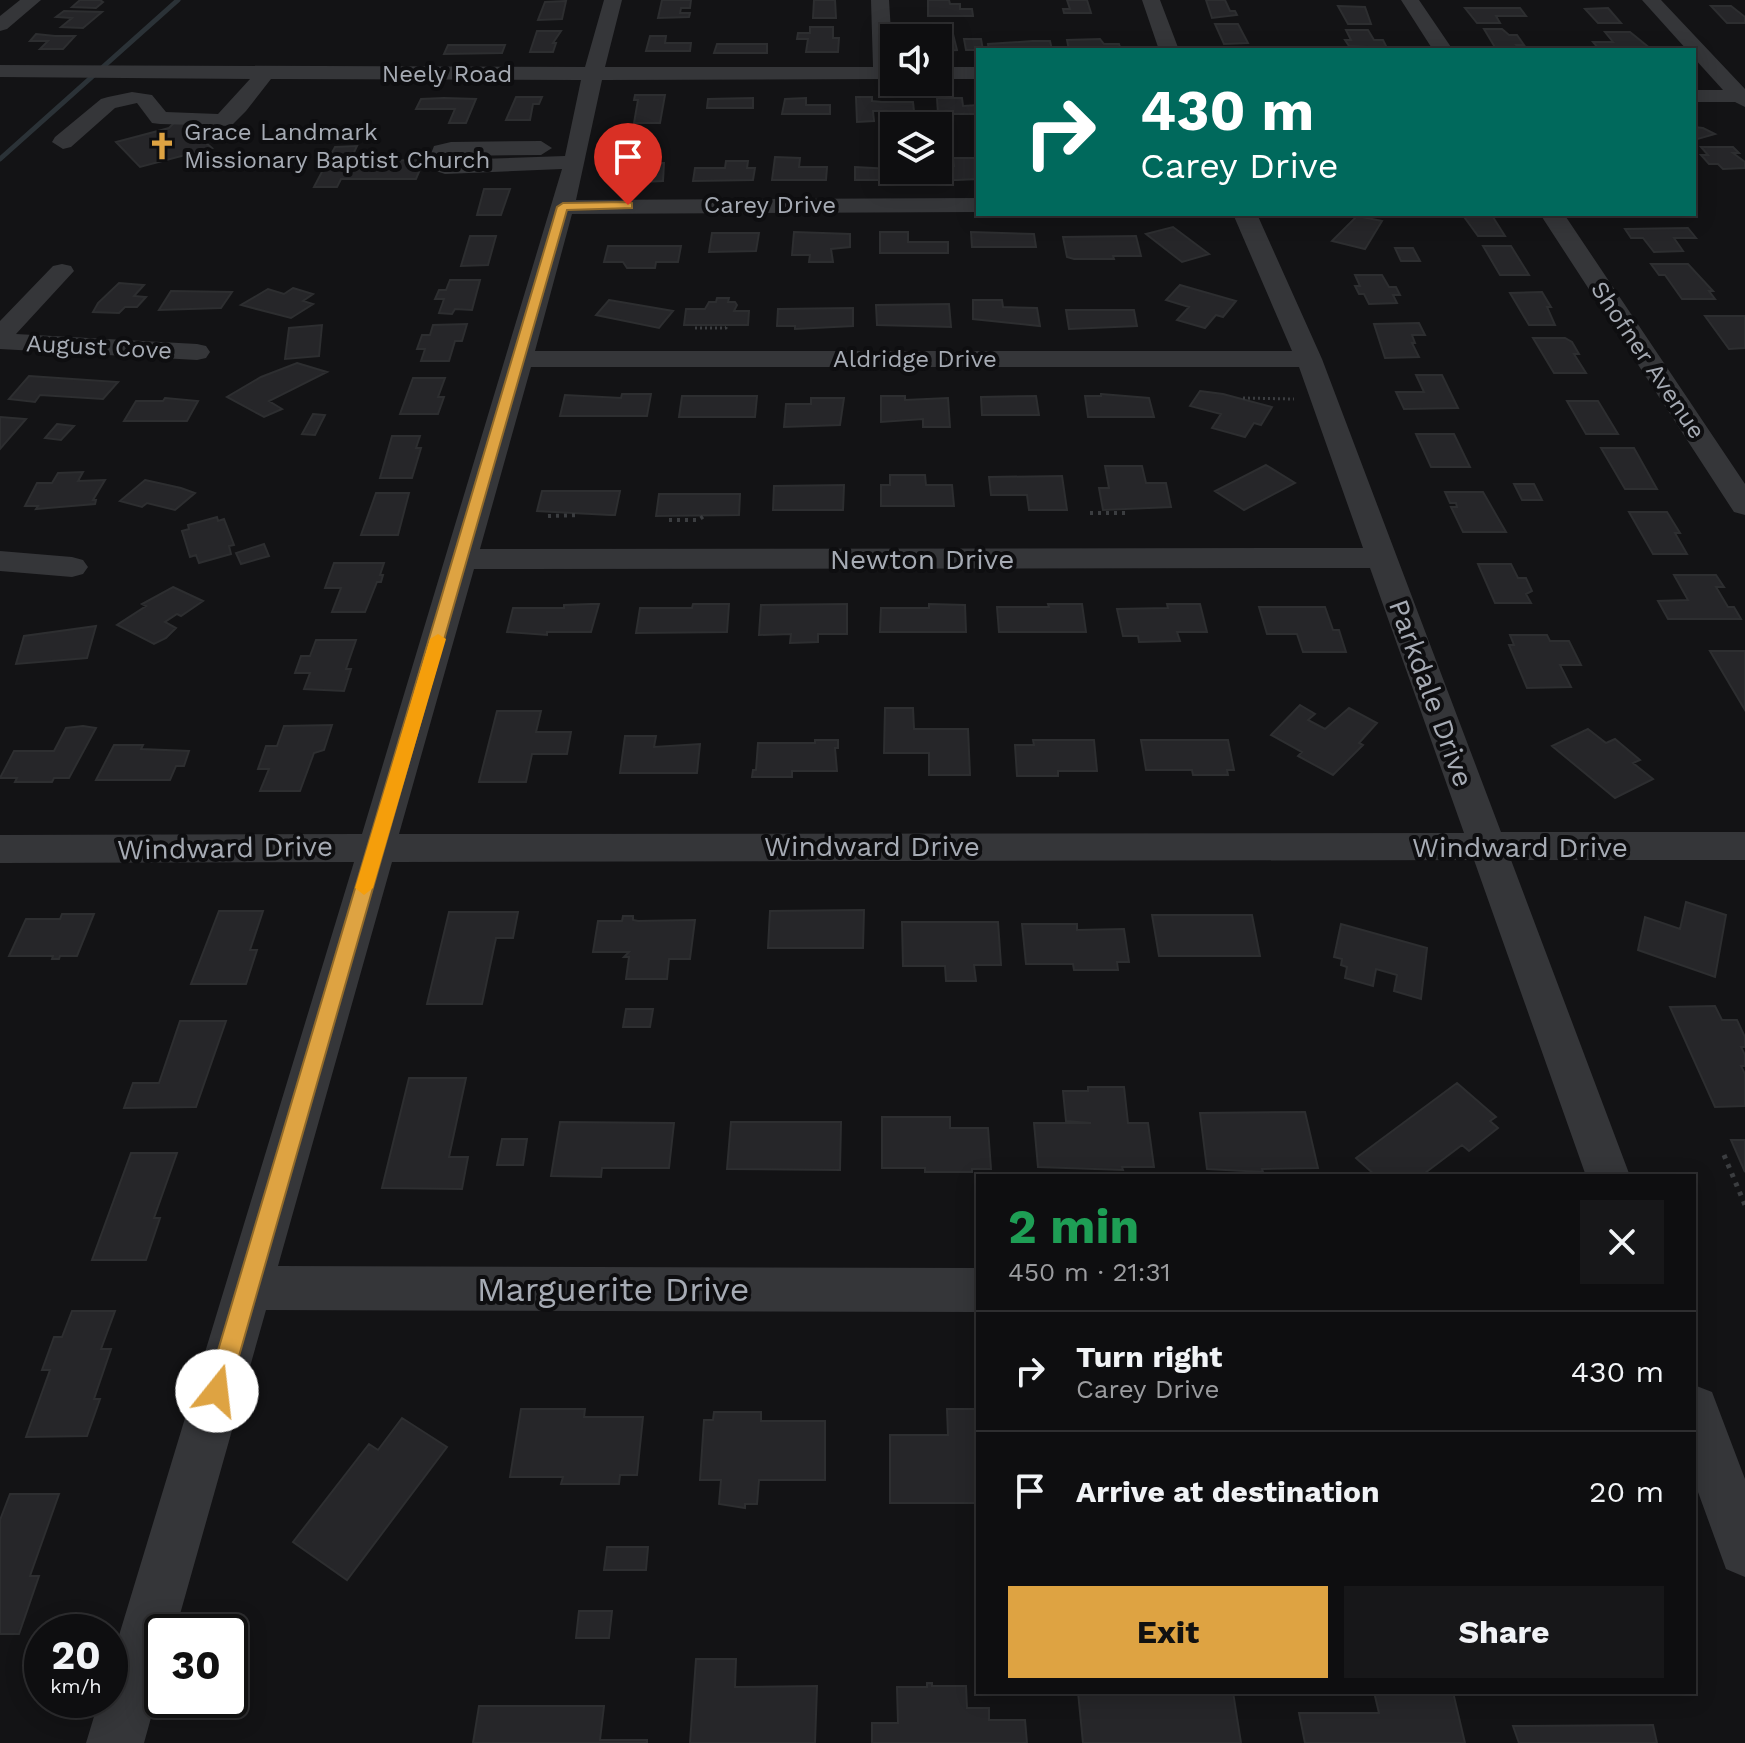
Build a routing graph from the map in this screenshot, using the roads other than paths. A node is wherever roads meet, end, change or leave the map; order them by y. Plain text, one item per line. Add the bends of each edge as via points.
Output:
1 (32, 0) edge
2 (613, 0) edge
3 (880, 0) edge
4 (1151, 0) edge
5 (1410, 0) edge
6 (1651, 0) edge
7 (883, 24) edge
8 (0, 25) edge
9 (1168, 48) edge
10 (1442, 48) edge
11 (0, 71) edge
12 (153, 72) junction
13 (265, 73) junction
14 (880, 73) edge
15 (952, 73) edge
16 (976, 73) edge
17 (593, 74) junction
18 (1696, 96) edge
19 (139, 98) junction
20 (1743, 98) edge
21 (63, 142) dead end
22 (976, 205) edge
23 (563, 207) junction
24 (1246, 216) edge
25 (1553, 216) edge
26 (62, 271) dead end
27 (0, 339) edge
28 (197, 352) dead end
29 (520, 359) junction
30 (1309, 359) junction
31 (1745, 506) edge
32 (1381, 558) junction
33 (462, 559) junction
34 (0, 561) edge
35 (72, 567) dead end
36 (376, 846) junction
37 (1486, 846) junction
38 (1745, 846) edge
39 (0, 849) edge
40 (1607, 1174) edge
41 (247, 1288) junction
42 (976, 1290) edge
43 (1696, 1415) edge
44 (1745, 1550) edge
45 (115, 1743) edge

1 - 8 street
2 - 17 street
3 - 7 street
4 - 9 street
5 - 10 street
6 - 20 street
11 - 12 street, Neely Road
12 - 13 street, Neely Road
12 - 19 street
13 - 17 street, Neely Road
13 - 19 street via 223,121 160,118
14 - 17 street, Neely Road
15 - 16 street
17 - 23 street via 558,155
18 - 20 street
19 - 21 street via 108,103
22 - 23 street, Carey Drive
23 - 29 street
24 - 30 street, Parkdale Drive
25 - 31 street, Shofner Avenue
26 - 27 street
27 - 28 street, August Cove
29 - 30 street, Aldridge Drive
29 - 33 street
30 - 32 street, Parkdale Drive
32 - 33 street, Newton Drive
32 - 37 street, Parkdale Drive
33 - 36 street
34 - 35 street
36 - 37 street, Windward Drive
36 - 39 street, Windward Drive
36 - 41 street
37 - 38 street, Windward Drive
37 - 40 street, Parkdale Drive
41 - 42 street, Marguerite Drive
41 - 45 street
43 - 44 street

